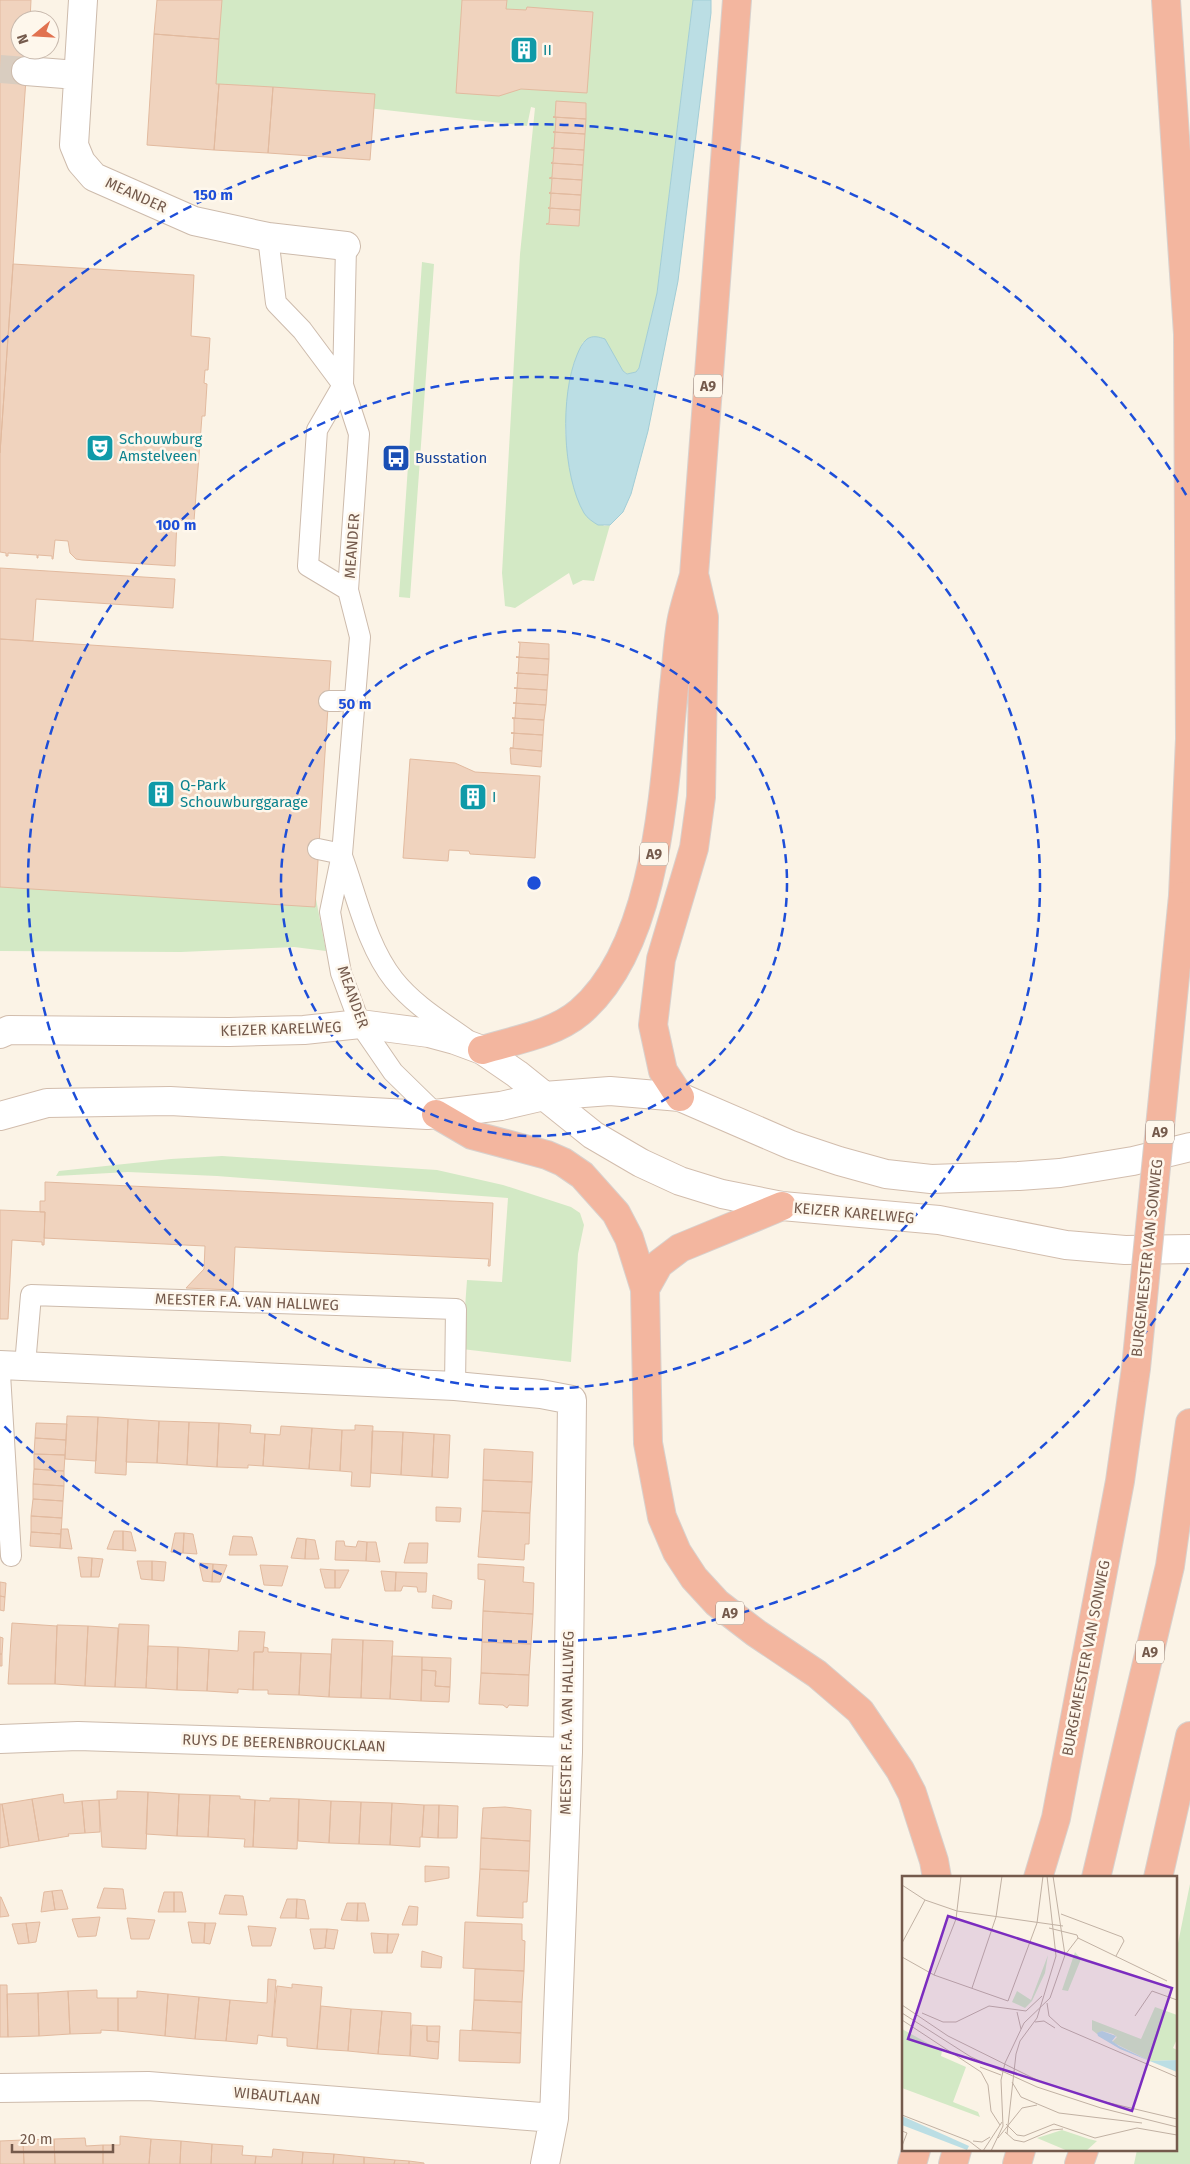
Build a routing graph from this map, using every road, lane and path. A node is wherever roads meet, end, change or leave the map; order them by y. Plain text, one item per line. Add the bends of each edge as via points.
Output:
1 (83, 0) edge
2 (737, 0) edge
3 (1166, 0) edge
4 (26, 71) tunnel mouth
5 (77, 75) junction
6 (268, 237) junction
7 (346, 246) joint
8 (343, 385) junction
9 (694, 575) junction
10 (348, 590) junction
11 (329, 701) dead end
12 (355, 701) junction
13 (318, 849) dead end
14 (342, 854) junction
15 (360, 1024) junction
16 (2, 1029) edge
17 (482, 1050) junction
18 (544, 1096) junction
19 (680, 1098) junction
20 (436, 1114) junction
21 (0, 1116) edge
22 (1190, 1146) edge
23 (782, 1206) junction
24 (1190, 1249) edge
25 (645, 1289) junction
26 (8, 1368) edge
27 (455, 1386) junction
28 (1190, 1423) edge
29 (11, 1556) dead end
30 (1190, 1736) edge
31 (0, 1739) edge
32 (568, 1752) junction
33 (937, 1876) edge
34 (1039, 1876) edge
35 (1096, 1876) edge
36 (1158, 1876) edge
37 (0, 2088) edge
38 (554, 2118) junction
39 (545, 2164) edge

1 - 5 street, MEANDER
2 - 9 highway, A9
3 - 34 highway, BURGEMEESTER VAN SONWEG / A9, bridge via 1188,334 1190,739 1183,896 1136,1368 1120,1480 1056,1818
4 - 5 street
5 - 6 street, MEANDER via 74,144 81,162 94,177 194,221
6 - 7 street, MEANDER
6 - 8 lane, MEANDER via 276,303 302,330
7 - 8 lane, MEANDER
8 - 10 lane, MEANDER via 359,434
8 - 10 lane, MEANDER via 317,430 308,566
9 - 17 highway, A9 via 682,619 654,857 628,946 611,975 580,1012 556,1028
9 - 19 highway, A9 via 704,616 700,797 694,848 661,959 653,1026 663,1071
10 - 12 lane, MEANDER via 360,637
11 - 12 lane
12 - 14 lane, MEANDER
13 - 14 lane
14 - 15 lane, MEANDER via 330,912 341,973
14 - 17 lane, MEANDER via 370,935 395,981 420,1006
15 - 16 street, KEIZER KARELWEG via 238,1032
15 - 17 street, KEIZER KARELWEG via 429,1033
15 - 20 lane, MEANDER via 392,1072
17 - 18 street, KEIZER KARELWEG
18 - 19 street via 610,1091
18 - 20 street via 501,1106
18 - 23 street, KEIZER KARELWEG via 593,1135 641,1163 722,1194
19 - 22 street via 791,1145 839,1161 886,1174 931,1179 1060,1172 1133,1161
20 - 21 street via 170,1101 47,1103
20 - 25 highway, A9 via 472,1136 547,1155 582,1175 616,1213 629,1238
23 - 24 street, KEIZER KARELWEG via 938,1220 1066,1245 1125,1250
23 - 25 highway, A9 via 680,1248 658,1264
25 - 33 highway, A9 via 648,1442 662,1517 677,1552 694,1578 717,1603 817,1674 860,1711 912,1793
26 - 27 street, MEESTER F.A. VAN HALLWEG
26 - 27 lane, MEESTER F.A. VAN HALLWEG via 31,1295 456,1309
26 - 29 lane
27 - 32 street, MEESTER F.A. VAN HALLWEG via 572,1400
28 - 35 highway, A9 via 1170,1566
30 - 36 highway
31 - 32 street, RUYS DE BEERENBROUCKLAAN via 78,1736
32 - 38 street, MEESTER F.A. VAN HALLWEG
37 - 38 street, WIBAUTLAAN via 148,2086
38 - 39 street, MEESTER F.A. VAN HALLWEG

